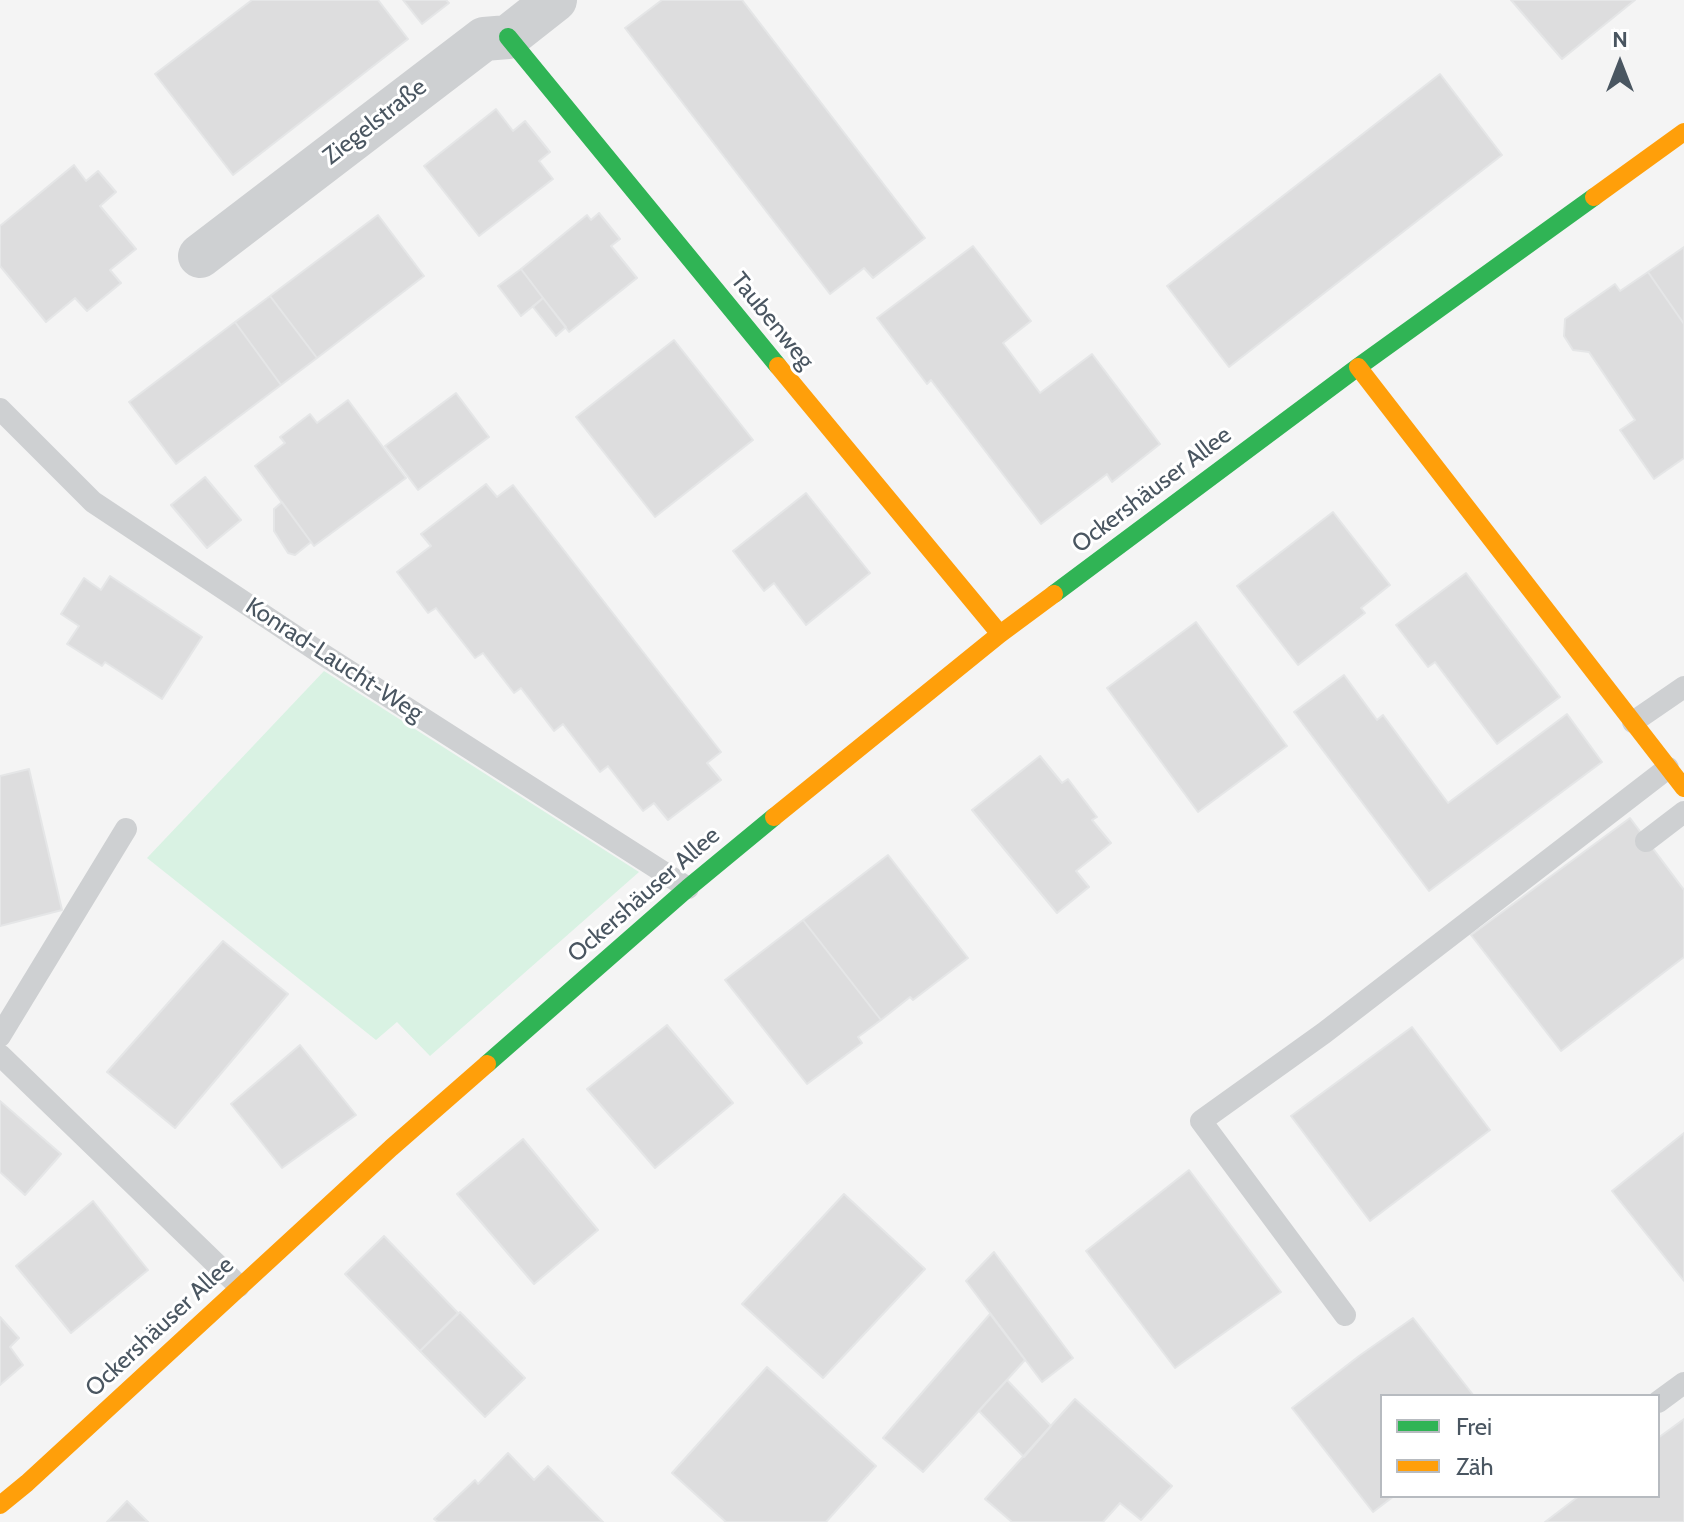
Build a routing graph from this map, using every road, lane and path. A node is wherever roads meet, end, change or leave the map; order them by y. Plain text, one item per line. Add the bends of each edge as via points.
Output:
1 (528, 17) edge
2 (1684, 132) edge
3 (200, 256) dead end
4 (1358, 367) junction
5 (0, 409) edge
6 (1000, 634) junction
7 (1684, 687) edge
8 (1633, 722) junction
9 (1668, 768) junction
10 (1684, 788) edge
11 (1684, 812) edge
12 (126, 829) dead end
13 (1646, 841) dead end
14 (688, 888) junction
15 (0, 1036) edge
16 (0, 1055) edge
17 (239, 1286) junction
18 (1345, 1315) dead end
19 (1684, 1383) edge
20 (1660, 1401) edge
21 (0, 1505) edge

1 - 3 street, Ziegelstraße via 484,39
1 - 6 street, Taubenweg
2 - 4 street, Ockershäuser Allee
4 - 6 street, Ockershäuser Allee
4 - 8 street
5 - 14 lane, Konrad-Laucht-Weg via 93,502
6 - 14 street, Ockershäuser Allee
7 - 8 lane
8 - 9 street
9 - 10 street
9 - 18 lane via 1201,1121
11 - 13 lane
12 - 15 lane
14 - 17 street, Ockershäuser Allee
16 - 17 lane
17 - 21 street, Ockershäuser Allee
19 - 20 lane

